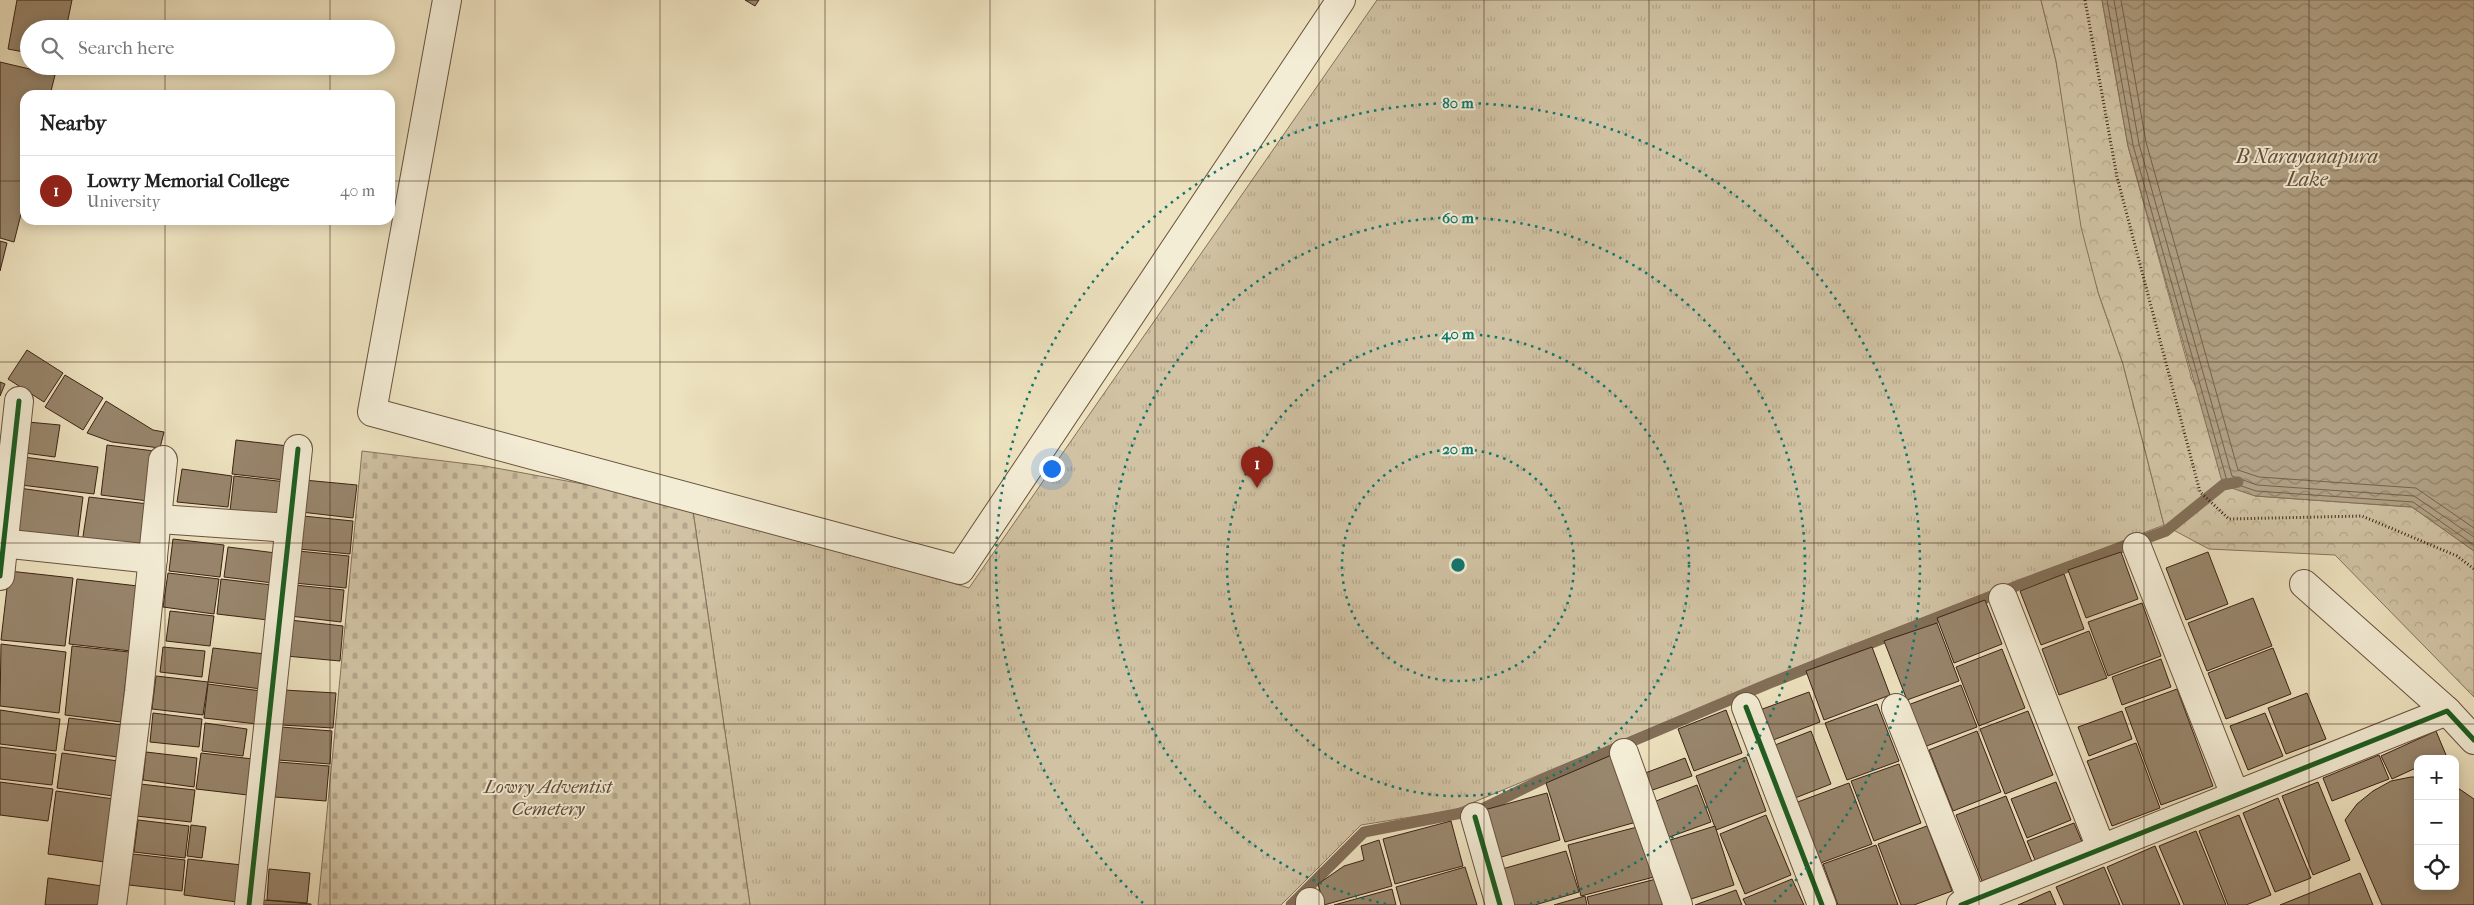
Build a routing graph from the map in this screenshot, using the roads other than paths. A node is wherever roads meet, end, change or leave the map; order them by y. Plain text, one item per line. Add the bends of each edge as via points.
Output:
1 (447, 0) edge
2 (1341, 0) edge
3 (19, 401) dead end
4 (298, 449) dead end
5 (163, 460) dead end
6 (159, 519) junction
7 (289, 528) junction
8 (2, 543) edge
9 (2137, 548) dead end
10 (153, 559) junction
11 (0, 576) edge
12 (2304, 584) dead end
13 (2004, 598) dead end
14 (1746, 707) dead end
15 (1896, 708) dead end
16 (2447, 711) junction
17 (2474, 740) edge
18 (1624, 753) dead end
19 (2235, 794) junction
20 (1475, 817) dead end
21 (2102, 848) junction
22 (1966, 903) edge
23 (113, 905) edge
24 (249, 905) edge
25 (1500, 905) edge
26 (1678, 905) edge
27 (1822, 905) edge

1 - 2 street via 372,412 960,570
3 - 8 street
4 - 7 street
5 - 6 street
6 - 7 street
6 - 10 street
7 - 24 street
8 - 10 street
8 - 11 street
9 - 19 street
10 - 23 street
12 - 16 street
13 - 21 street
14 - 27 street
15 - 22 street
16 - 17 street
16 - 19 street
18 - 26 street
19 - 21 street
20 - 25 street
21 - 22 street

